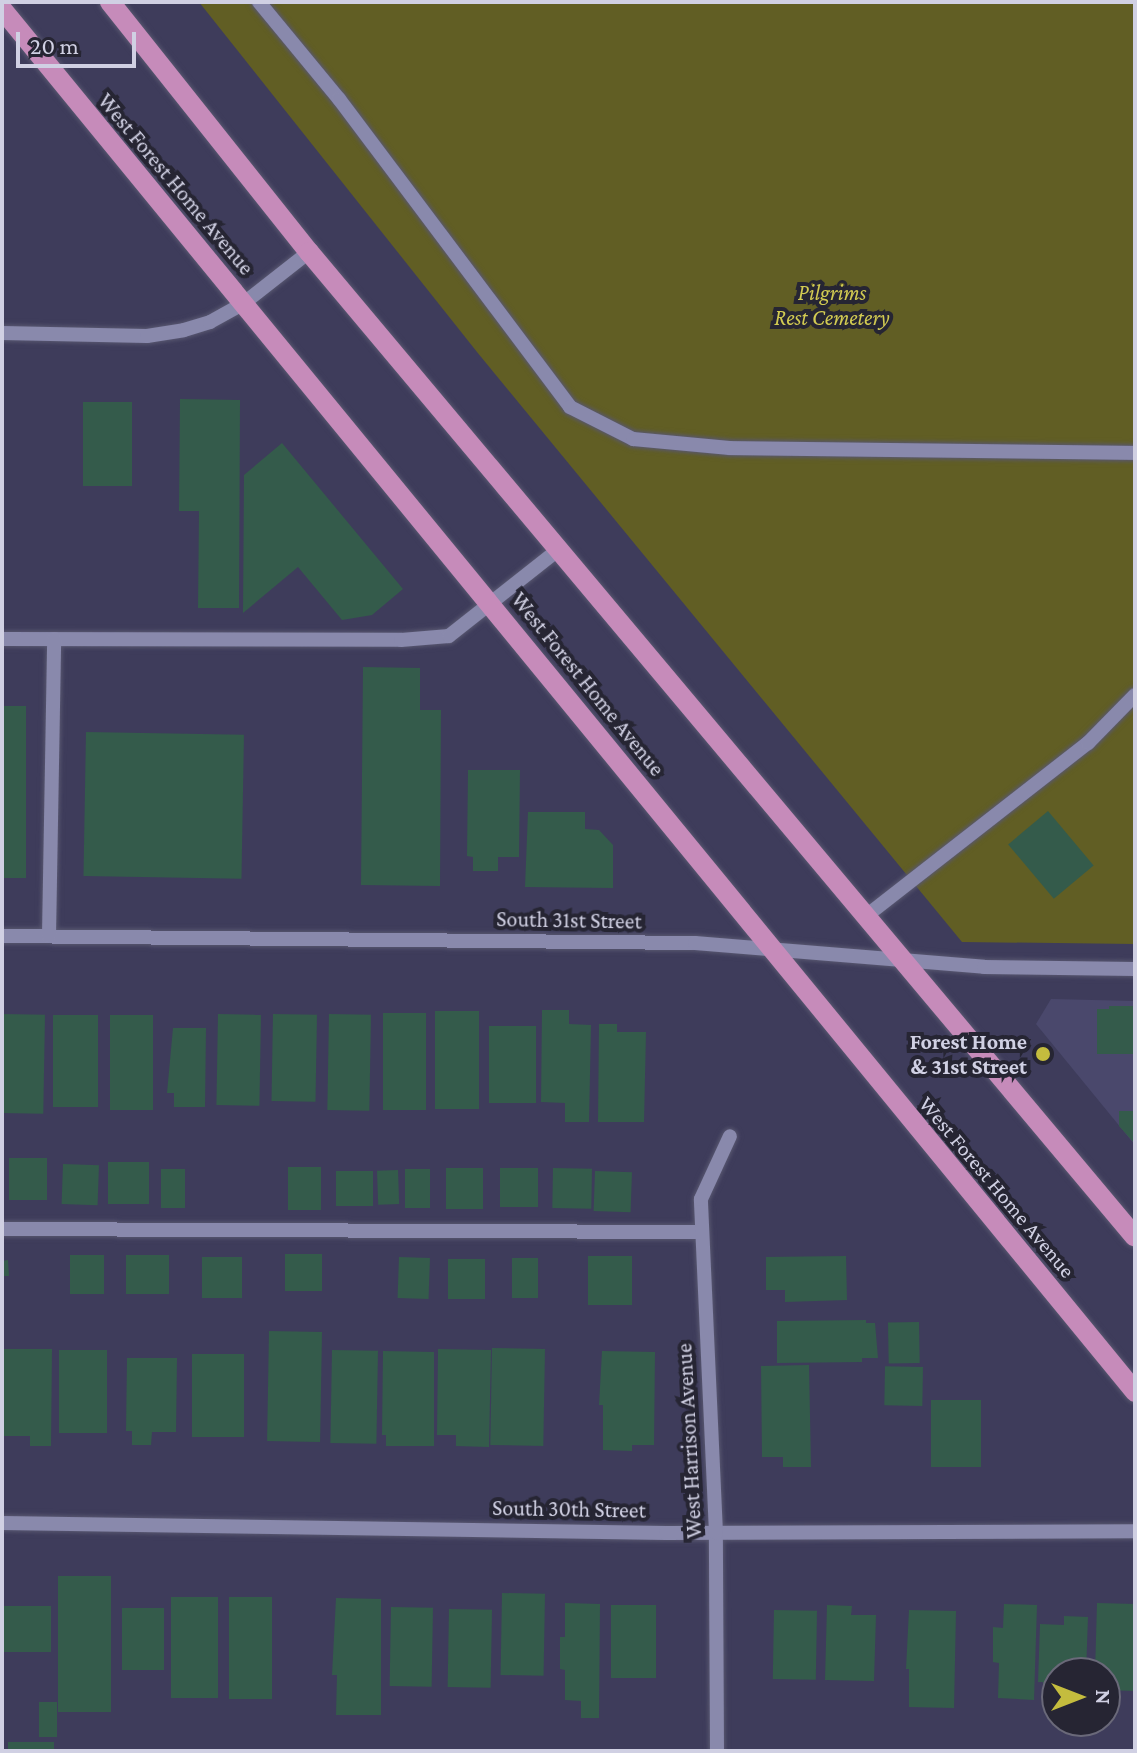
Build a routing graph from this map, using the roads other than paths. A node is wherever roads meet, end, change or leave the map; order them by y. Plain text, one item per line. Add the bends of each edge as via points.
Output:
1 (110, 2) edge
2 (259, 2) edge
3 (2, 9) edge
4 (309, 252) junction
5 (244, 303) junction
6 (2, 333) edge
7 (1135, 453) edge
8 (558, 550) junction
9 (491, 603) junction
10 (2, 639) edge
11 (54, 639) junction
12 (1135, 695) edge
13 (865, 917) junction
14 (2, 936) edge
15 (49, 936) junction
16 (773, 950) junction
17 (905, 962) junction
18 (1135, 969) edge
19 (730, 1136) dead end
20 (2, 1229) edge
21 (701, 1232) junction
22 (1135, 1237) edge
23 (1135, 1392) edge
24 (2, 1523) edge
25 (1135, 1531) edge
26 (716, 1533) junction
27 (717, 1751) edge

1 - 4 main road
2 - 7 street via 339,99 570,407 633,439 730,448
3 - 5 main road, West Forest Home Avenue
4 - 5 street
4 - 8 main road
5 - 6 street via 210,322 147,336
5 - 9 main road, West Forest Home Avenue
8 - 9 street
8 - 13 main road
9 - 11 street via 449,636 401,640
9 - 16 main road, West Forest Home Avenue
10 - 11 street
11 - 15 street
12 - 13 street via 1088,743
13 - 17 main road
14 - 15 street, South 31st Street
15 - 16 street, South 31st Street via 695,943
16 - 17 street, South 31st Street
16 - 23 main road, West Forest Home Avenue
17 - 18 street, South 31st Street
17 - 22 main road
19 - 21 street, West Harrison Avenue via 701,1199
20 - 21 street
21 - 26 street, West Harrison Avenue
24 - 26 street, South 30th Street
25 - 26 street, South 30th Street
26 - 27 street, West Harrison Avenue

